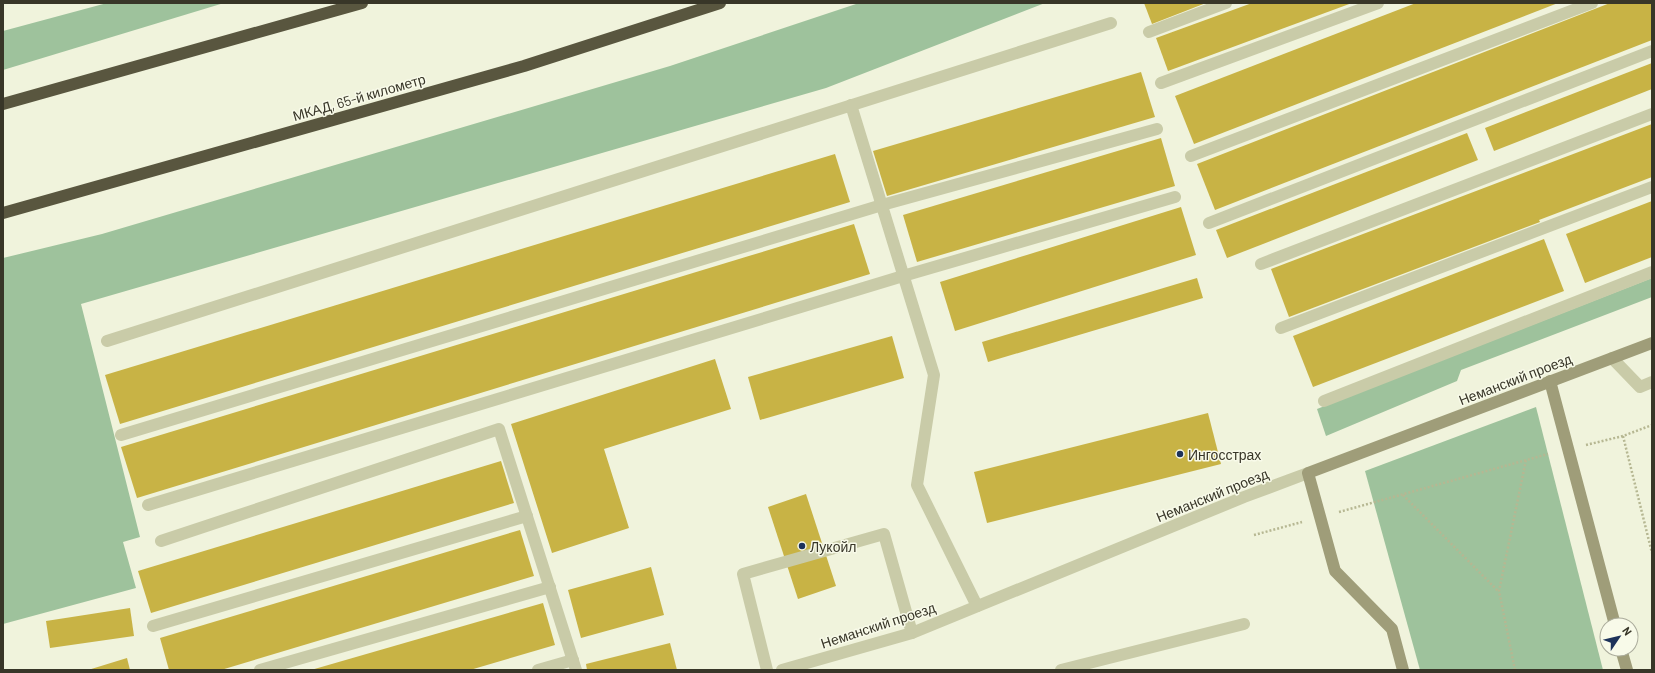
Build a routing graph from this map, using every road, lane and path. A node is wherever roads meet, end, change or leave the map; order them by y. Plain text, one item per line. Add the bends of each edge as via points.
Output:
1 (362, 3) edge
2 (720, 3) edge
3 (1226, 3) edge
4 (1378, 3) edge
5 (1592, 3) edge
6 (1112, 23) dead end
7 (1149, 32) dead end
8 (1652, 51) edge
9 (1162, 83) dead end
10 (3, 104) edge
11 (851, 105) junction
12 (1652, 114) edge
13 (1157, 129) dead end
14 (1191, 156) dead end
15 (1652, 187) edge
16 (1175, 197) dead end
17 (882, 205) junction
18 (3, 213) edge
19 (1209, 223) dead end
20 (1261, 264) dead end
21 (1652, 272) edge
22 (903, 276) junction
23 (1281, 328) dead end
24 (107, 341) dead end
25 (1652, 343) edge
26 (1612, 358) junction
27 (1550, 381) junction
28 (1652, 382) edge
29 (1324, 401) dead end
30 (121, 435) dead end
31 (1623, 436) dead end
32 (1308, 473) junction
33 (1403, 495) junction
34 (148, 505) dead end
35 (527, 516) junction
36 (1320, 517) junction
37 (1254, 535) dead end
38 (161, 541) dead end
39 (1652, 554) edge
40 (550, 587) junction
41 (1499, 591) junction
42 (977, 606) junction
43 (1613, 617) edge
44 (1244, 624) dead end
45 (154, 626) dead end
46 (912, 633) junction
47 (1623, 657) edge
48 (575, 665) edge
49 (260, 670) edge
50 (538, 670) edge
51 (767, 670) edge
52 (782, 670) edge
53 (1061, 670) edge
54 (1403, 670) edge
55 (1515, 670) edge
56 (1627, 670) edge

1 - 10 highway
2 - 18 highway, МКАД, 65-й километр via 524,66
3 - 7 lane
4 - 9 lane
5 - 14 lane
6 - 11 lane
8 - 19 lane
11 - 17 lane
11 - 24 lane
12 - 20 lane
13 - 17 lane
15 - 23 lane
16 - 22 lane
17 - 22 lane
17 - 30 lane
21 - 29 lane
22 - 34 lane
22 - 42 lane via 934,375 917,484
25 - 26 street, Неманский проезд
26 - 27 street, Неманский проезд
26 - 28 lane via 1640,387
27 - 32 street, Неманский проезд
27 - 43 street
31 - 39 path
32 - 36 street
32 - 42 lane, Неманский проезд
33 - 36 path
33 - 41 path
33 - 41 path via 1526,460
35 - 38 lane via 499,429
35 - 40 lane
35 - 45 lane
36 - 37 path
36 - 54 street via 1335,571 1392,629
40 - 48 lane
40 - 49 lane
41 - 55 path
42 - 46 lane, Неманский проезд
44 - 53 lane
46 - 51 lane via 884,534 743,574
46 - 52 lane, Неманский проезд
47 - 56 street
48 - 50 lane

